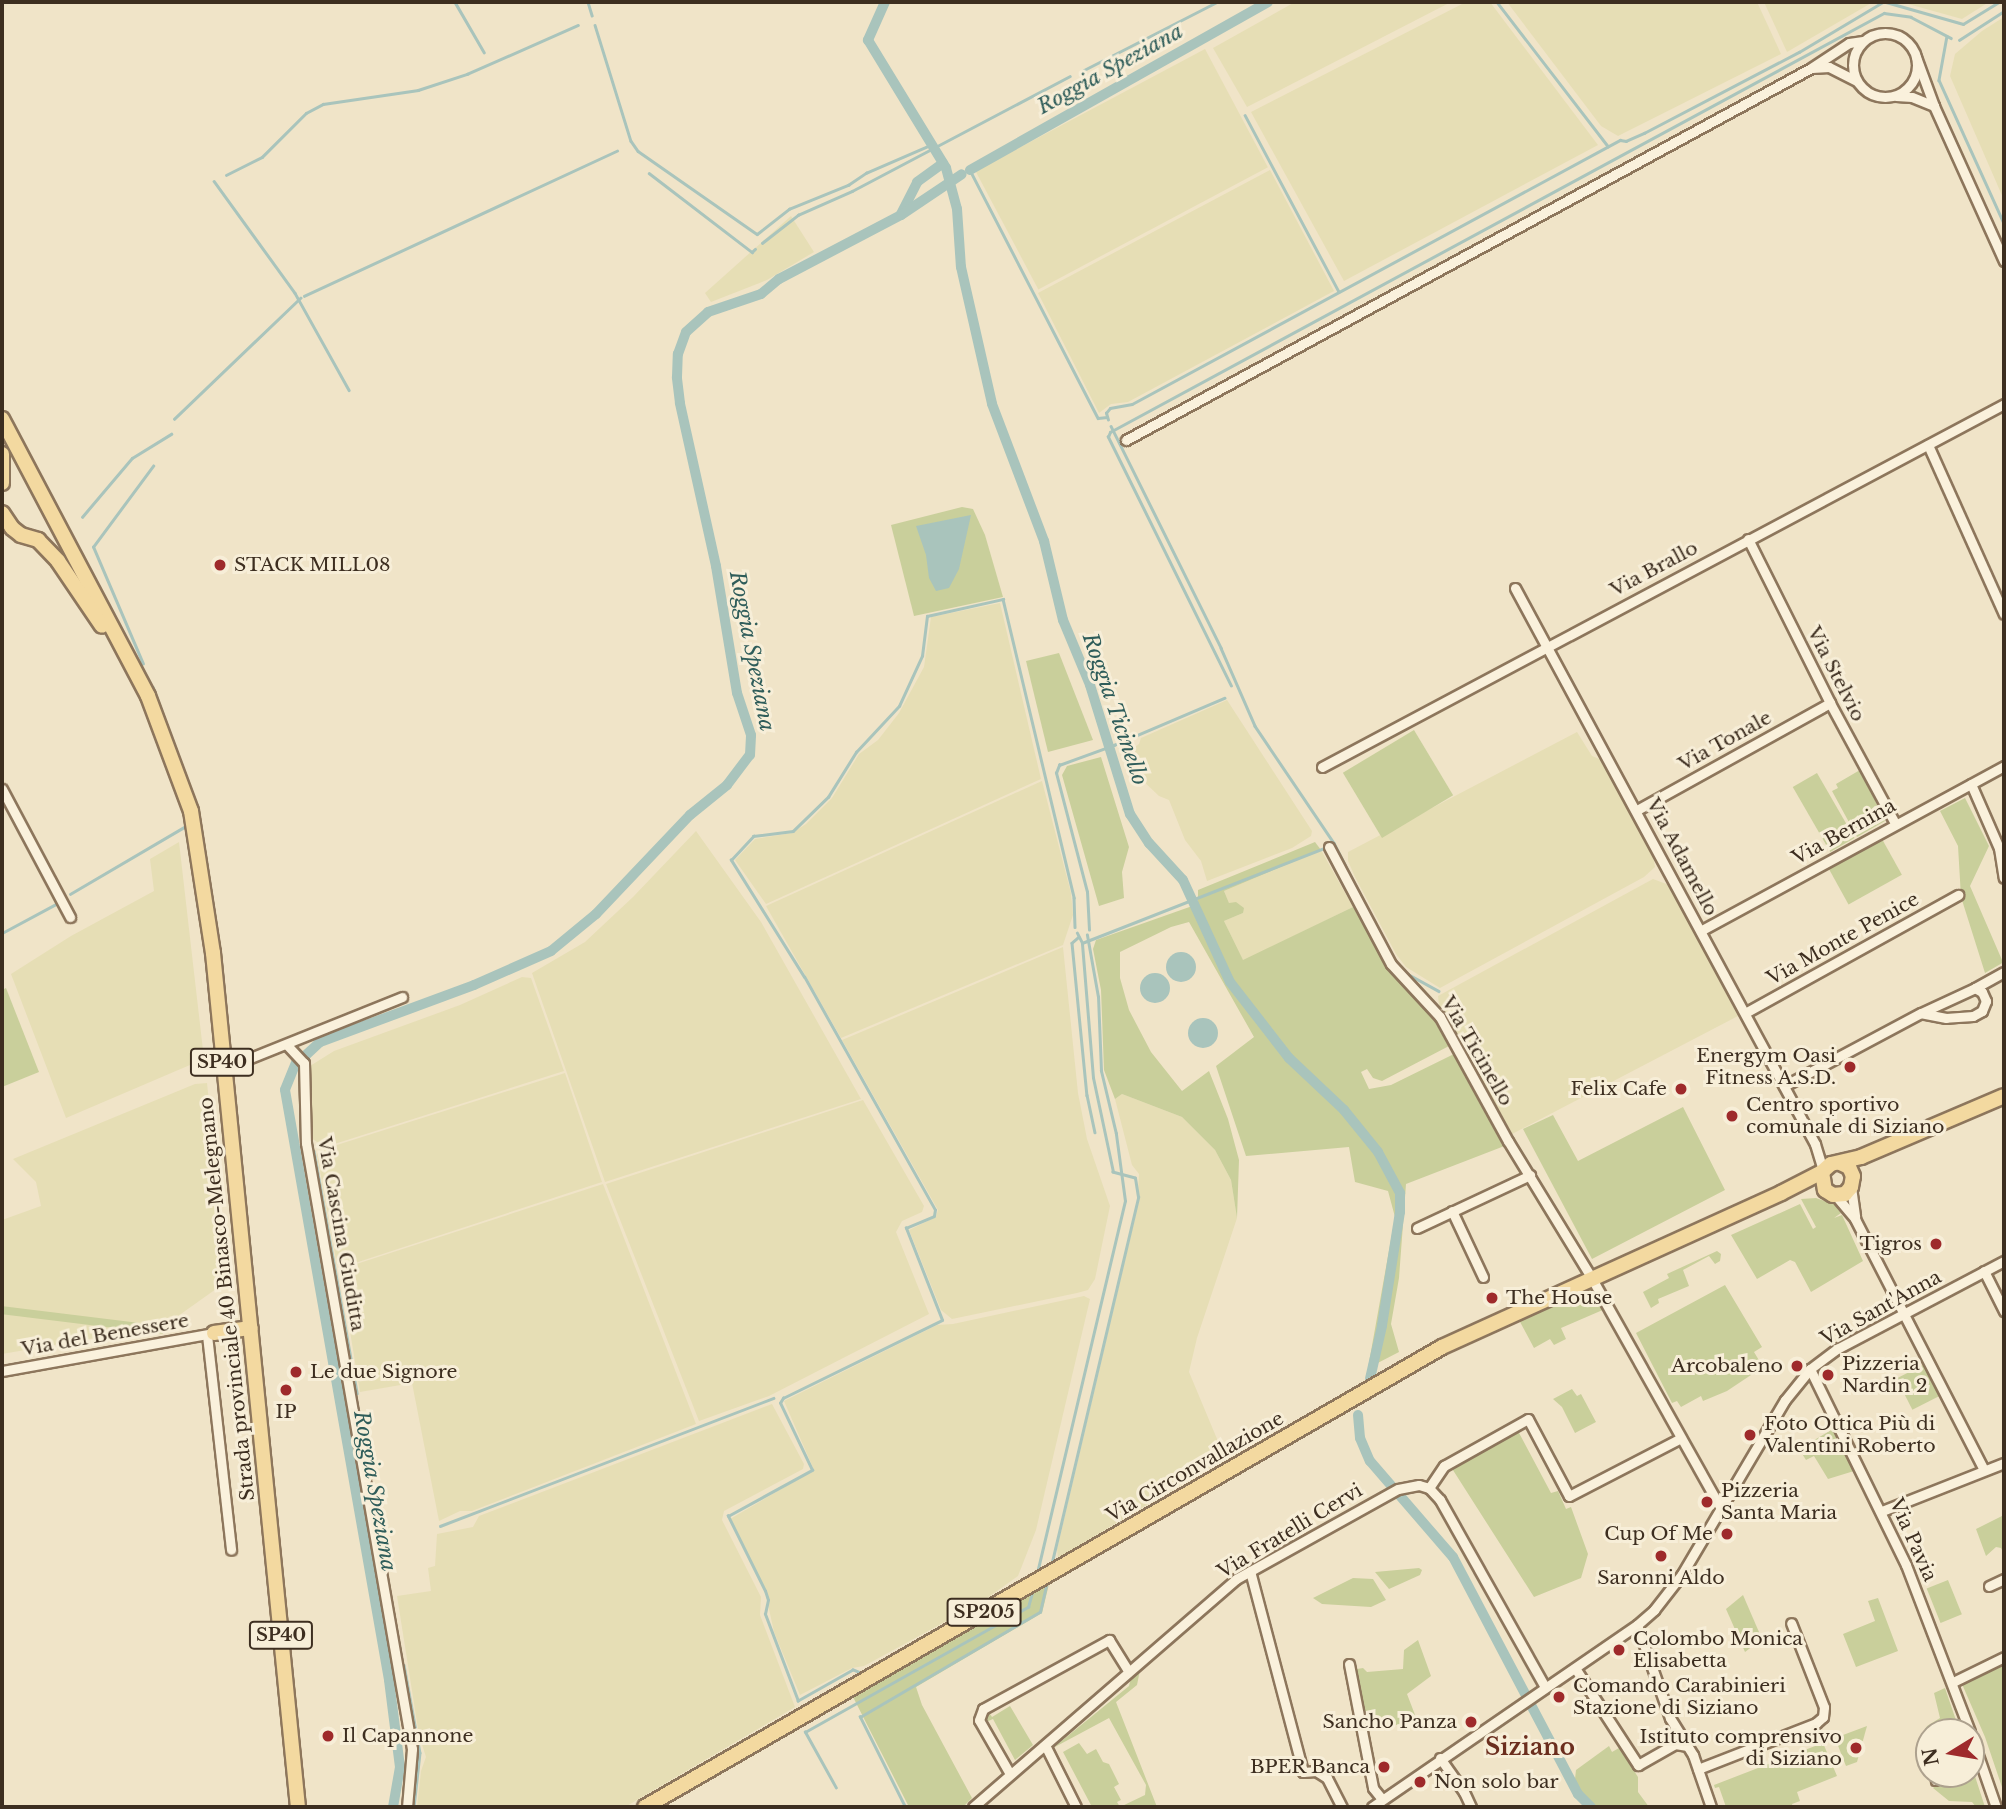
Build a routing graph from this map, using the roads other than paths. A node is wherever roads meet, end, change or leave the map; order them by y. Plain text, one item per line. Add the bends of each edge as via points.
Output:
1 (1863, 41) junction
2 (1916, 57) junction
3 (1811, 68) junction
4 (1857, 81) junction
5 (1896, 96) junction
6 (1934, 106) junction
7 (2004, 261) edge
8 (2004, 404) edge
9 (2, 419) edge
10 (1126, 440) dead end
11 (1928, 445) junction
12 (2, 454) edge
13 (2, 483) edge
14 (2, 513) edge
15 (7, 531) edge
16 (1748, 539) junction
17 (1515, 587) dead end
18 (2004, 614) edge
19 (1548, 646) junction
20 (136, 672) junction
21 (1830, 703) junction
22 (2004, 766) edge
23 (1322, 768) dead end
24 (1971, 784) junction
25 (2, 789) edge
26 (4, 800) edge
27 (1637, 810) junction
28 (1895, 823) junction
29 (1329, 847) dead end
30 (2004, 878) edge
31 (1958, 895) dead end
32 (70, 917) dead end
33 (1702, 930) junction
34 (2004, 972) edge
35 (1975, 988) junction
36 (402, 997) dead end
37 (1745, 1013) junction
38 (1921, 1013) junction
39 (287, 1045) junction
40 (223, 1069) junction
41 (1784, 1086) junction
42 (2004, 1096) edge
43 (1815, 1144) junction
44 (1885, 1147) junction
45 (1838, 1163) junction
46 (1823, 1171) junction
47 (1530, 1175) junction
48 (1852, 1184) junction
49 (1781, 1192) junction
50 (1833, 1195) junction
51 (1452, 1211) junction
52 (1855, 1219) junction
53 (1417, 1228) dead end
54 (2004, 1261) edge
55 (1984, 1271) junction
56 (1483, 1277) dead end
57 (1591, 1277) junction
58 (2004, 1311) edge
59 (1904, 1314) junction
60 (251, 1328) junction
61 (211, 1334) junction
62 (1810, 1369) junction
63 (2, 1371) edge
64 (1679, 1439) junction
65 (2004, 1463) edge
66 (1984, 1471) junction
67 (1429, 1488) junction
68 (1720, 1507) junction
69 (1882, 1511) junction
70 (231, 1550) dead end
71 (1250, 1571) junction
72 (2004, 1579) edge
73 (1989, 1586) dead end
74 (1791, 1623) dead end
75 (1637, 1625) junction
76 (2004, 1657) edge
77 (1349, 1664) dead end
78 (1575, 1668) junction
79 (1128, 1670) junction
80 (1953, 1682) junction
81 (1545, 1686) junction
82 (1965, 1718) edge
83 (1045, 1745) junction
84 (1686, 1746) junction
85 (1440, 1758) junction
86 (1698, 1769) junction
87 (1010, 1774) junction
88 (1985, 1780) edge
89 (1382, 1798) junction
90 (1074, 1806) edge
91 (298, 1807) edge
92 (407, 1807) edge
93 (645, 1807) edge
94 (972, 1807) edge
95 (1342, 1807) edge
96 (1372, 1807) edge
97 (1471, 1807) edge
98 (1711, 1807) edge
99 (1996, 1807) edge

1 - 2 street via 1891,33 1912,46
1 - 3 street via 1849,43
1 - 4 street via 1853,62
2 - 5 street via 1917,72 1911,85
2 - 6 street
3 - 4 street via 1829,67
3 - 10 street
4 - 5 street via 1877,97
5 - 6 street
6 - 7 street
8 - 11 street, Via Brallo
9 - 20 main road, Strada provinciale 40 Binasco-Melegnano / SP40
11 - 16 street, Via Brallo
11 - 18 street
12 - 13 main road
14 - 15 main road, Strada provinciale 40 Binasco-Melegnano / SP40
15 - 20 main road, Strada provinciale 40 Binasco-Melegnano / SP40 via 38,540 58,561
16 - 19 street, Via Brallo
16 - 21 street, Via Stelvio
17 - 19 street, Via Adamello
19 - 23 street, Via Brallo
19 - 27 street, Via Adamello
20 - 40 main road, Strada provinciale 40 Binasco-Melegnano / SP40 via 170,748 191,811 211,940
21 - 27 street, Via Tonale
21 - 28 street, Via Stelvio
22 - 24 street, Via Bernina
24 - 28 street, Via Bernina
24 - 30 street via 1998,848
25 - 26 street
26 - 32 street
27 - 33 street, Via Adamello
28 - 33 street, Via Bernina
29 - 47 street, Via Ticinello via 1391,964 1440,1017
31 - 37 street, Via Monte Penice
33 - 37 street, Via Adamello
34 - 35 street
35 - 38 street
35 - 38 street via 1986,1001 1982,1011 1973,1016 1946,1018
36 - 39 street
37 - 41 street, Via Adamello
38 - 41 street
39 - 40 street
39 - 92 street, Via Cascina Giuditta via 304,1063 306,1143 412,1749
40 - 60 main road, Strada provinciale 40 Binasco-Melegnano / SP40
41 - 43 street, Via Adamello
42 - 44 main road, SP205
43 - 45 street
43 - 46 street
44 - 45 main road, SP205
44 - 48 main road, SP205
45 - 46 main road, SP205
45 - 48 main road via 1852,1171
46 - 49 main road, SP205
46 - 50 main road via 1821,1184
47 - 51 street
47 - 57 street, Via Ticinello
48 - 50 main road, SP205 via 1845,1194
48 - 52 street
49 - 50 main road, SP205
49 - 57 main road, Via Circonvallazione / SP205
50 - 52 street
51 - 53 street
51 - 56 street
52 - 59 street
54 - 55 street, Via Sant'Anna
55 - 58 street
55 - 59 street, Via Sant'Anna
57 - 64 street, Via Ticinello
57 - 93 main road, Via Circonvallazione / SP205 via 1398,1370
59 - 62 street, Via Sant'Anna via 1837,1349
59 - 66 street
60 - 61 main road
60 - 91 main road, Strada provinciale 40 Binasco-Melegnano / SP40
61 - 63 street, Via del Benessere
61 - 70 street
62 - 68 street, Via Sant'Anna via 1785,1399
62 - 69 street, Via Pavia
64 - 67 street via 1569,1496 1528,1419 1444,1466
64 - 68 street, Via Ticinello
65 - 66 street
66 - 69 street
67 - 71 street, Via Fratelli Cervi via 1398,1489
67 - 81 street
68 - 75 street, Via Sant'Anna via 1682,1574
69 - 80 street, Via Pavia
71 - 79 street, Via Fratelli Cervi
71 - 95 street via 1303,1772 1316,1771 1327,1778
72 - 73 street
74 - 86 street via 1824,1707 1823,1717
75 - 78 street, Via Sant'Anna
75 - 84 street via 1670,1718
76 - 80 street
77 - 89 street via 1373,1788
78 - 81 street, Via Sant'Anna
78 - 84 street via 1638,1765 1675,1744
79 - 83 street, Via Fratelli Cervi
79 - 87 street via 1109,1640 983,1709 979,1720
80 - 82 street, Via Pavia
81 - 85 street, Via Sant'Anna
83 - 87 street, Via Fratelli Cervi
83 - 90 street
84 - 86 street
85 - 89 street, Via Sant'Anna
85 - 97 street
86 - 98 street
87 - 94 street, Via Fratelli Cervi
88 - 99 street, Via Pavia
89 - 96 street, Via Sant'Anna

